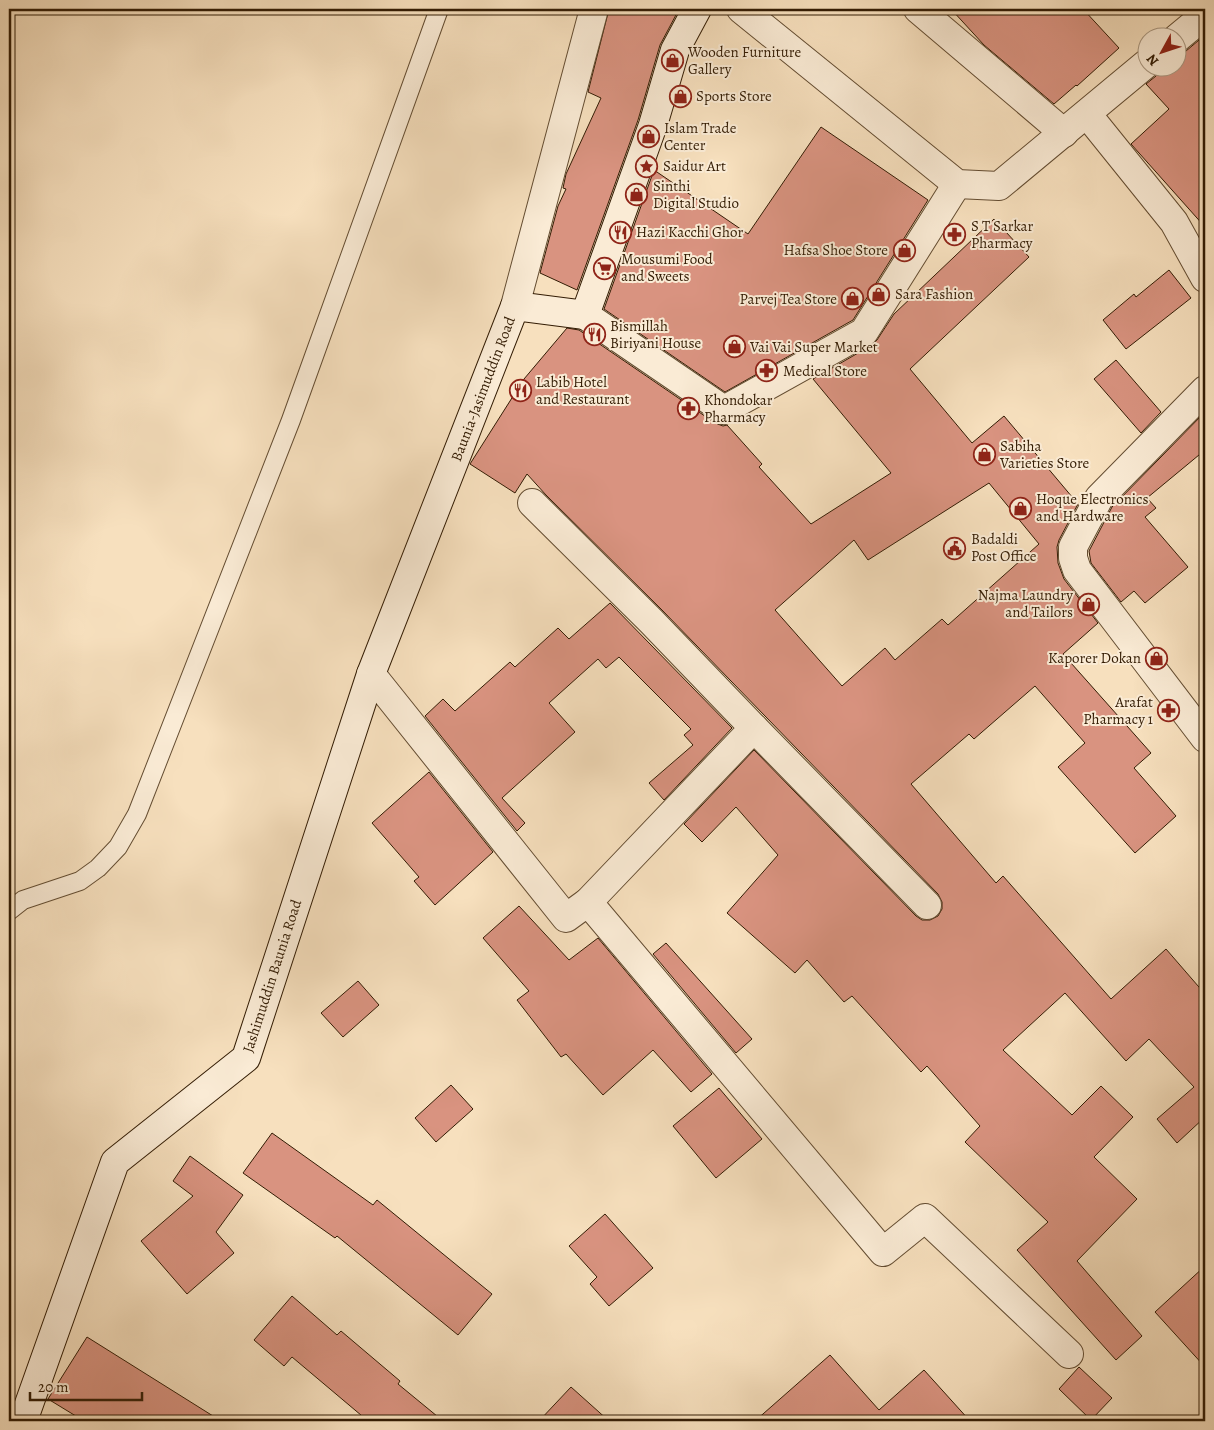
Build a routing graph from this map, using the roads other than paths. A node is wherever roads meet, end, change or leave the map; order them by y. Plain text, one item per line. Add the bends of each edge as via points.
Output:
1 (439, 9) edge
2 (594, 9) edge
3 (697, 9) edge
4 (741, 9) edge
5 (918, 9) edge
6 (1205, 15) edge
7 (1186, 31) edge
8 (1136, 72) edge
9 (1087, 114) junction
10 (1064, 133) junction
11 (957, 184) junction
12 (1205, 278) edge
13 (515, 306) junction
14 (585, 315) junction
15 (1205, 390) edge
16 (532, 503) dead end
17 (371, 674) junction
18 (754, 728) junction
19 (1205, 737) edge
20 (588, 902) junction
21 (926, 905) dead end
22 (9, 911) edge
23 (1069, 1354) dead end
24 (23, 1421) edge

1 - 22 lane via 291,420 137,814 118,847 98,868 80,881 22,900
2 - 13 street
3 - 14 street via 675,50 653,126
4 - 11 street
5 - 10 street
6 - 7 street
8 - 9 street
9 - 10 street
9 - 12 street via 1174,222
10 - 11 street via 999,186
11 - 14 street via 864,332 724,410
13 - 14 street, Baunia-Jasimuddin Road
13 - 17 street, Baunia-Jasimuddin Road
15 - 19 street via 1099,498 1073,547 1073,558 1078,570
16 - 18 street via 651,620
17 - 20 street via 566,918
17 - 24 street, Jashimuddin Baunia Road via 246,1058 115,1162
18 - 20 street
18 - 21 street
20 - 23 street via 883,1252 925,1218

